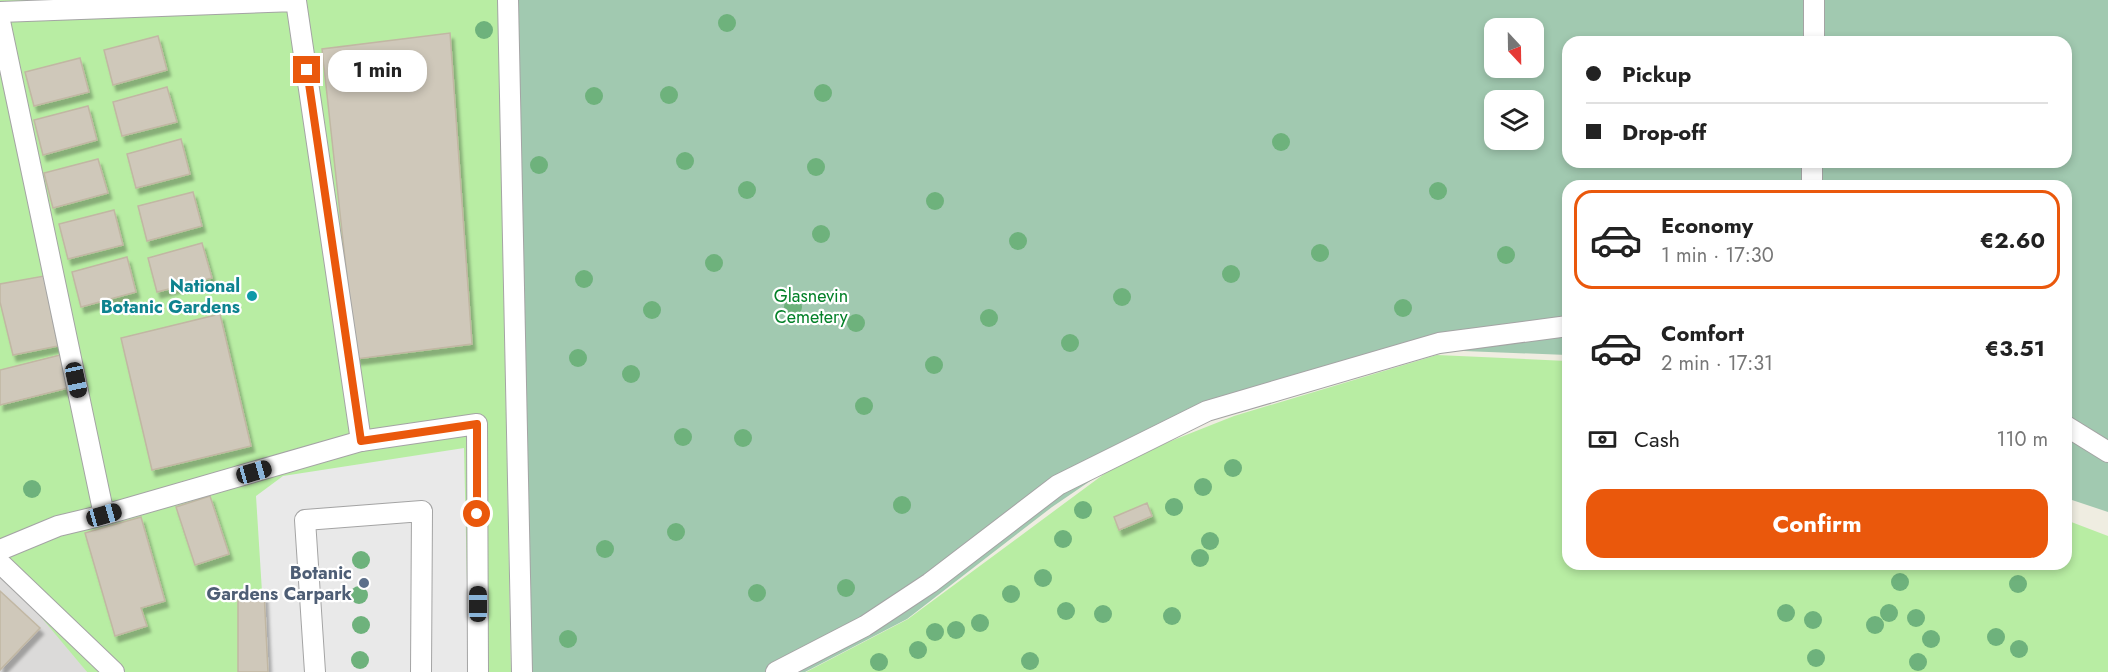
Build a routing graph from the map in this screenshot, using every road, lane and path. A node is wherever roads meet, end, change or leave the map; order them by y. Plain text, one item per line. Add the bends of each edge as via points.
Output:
1 (508, 0) edge
2 (1814, 0) edge
3 (259, 1) edge
4 (0, 12) edge
5 (0, 21) edge
6 (1814, 36) edge
7 (1562, 327) edge
8 (2072, 430) edge
9 (361, 441) junction
10 (2108, 452) edge
11 (104, 515) junction
12 (0, 550) edge
13 (0, 563) edge
14 (114, 672) edge
15 (315, 672) edge
16 (420, 672) edge
17 (478, 672) edge
18 (522, 672) edge
19 (776, 672) edge

1 - 18 lane
2 - 6 lane
3 - 4 lane
3 - 9 lane via 296,1
5 - 11 lane
7 - 19 lane via 1439,343 1207,411 1058,485 930,583 865,626
8 - 10 lane
9 - 11 lane
9 - 17 lane via 477,424
11 - 12 lane via 58,526
13 - 14 lane
15 - 16 lane via 305,520 422,511

